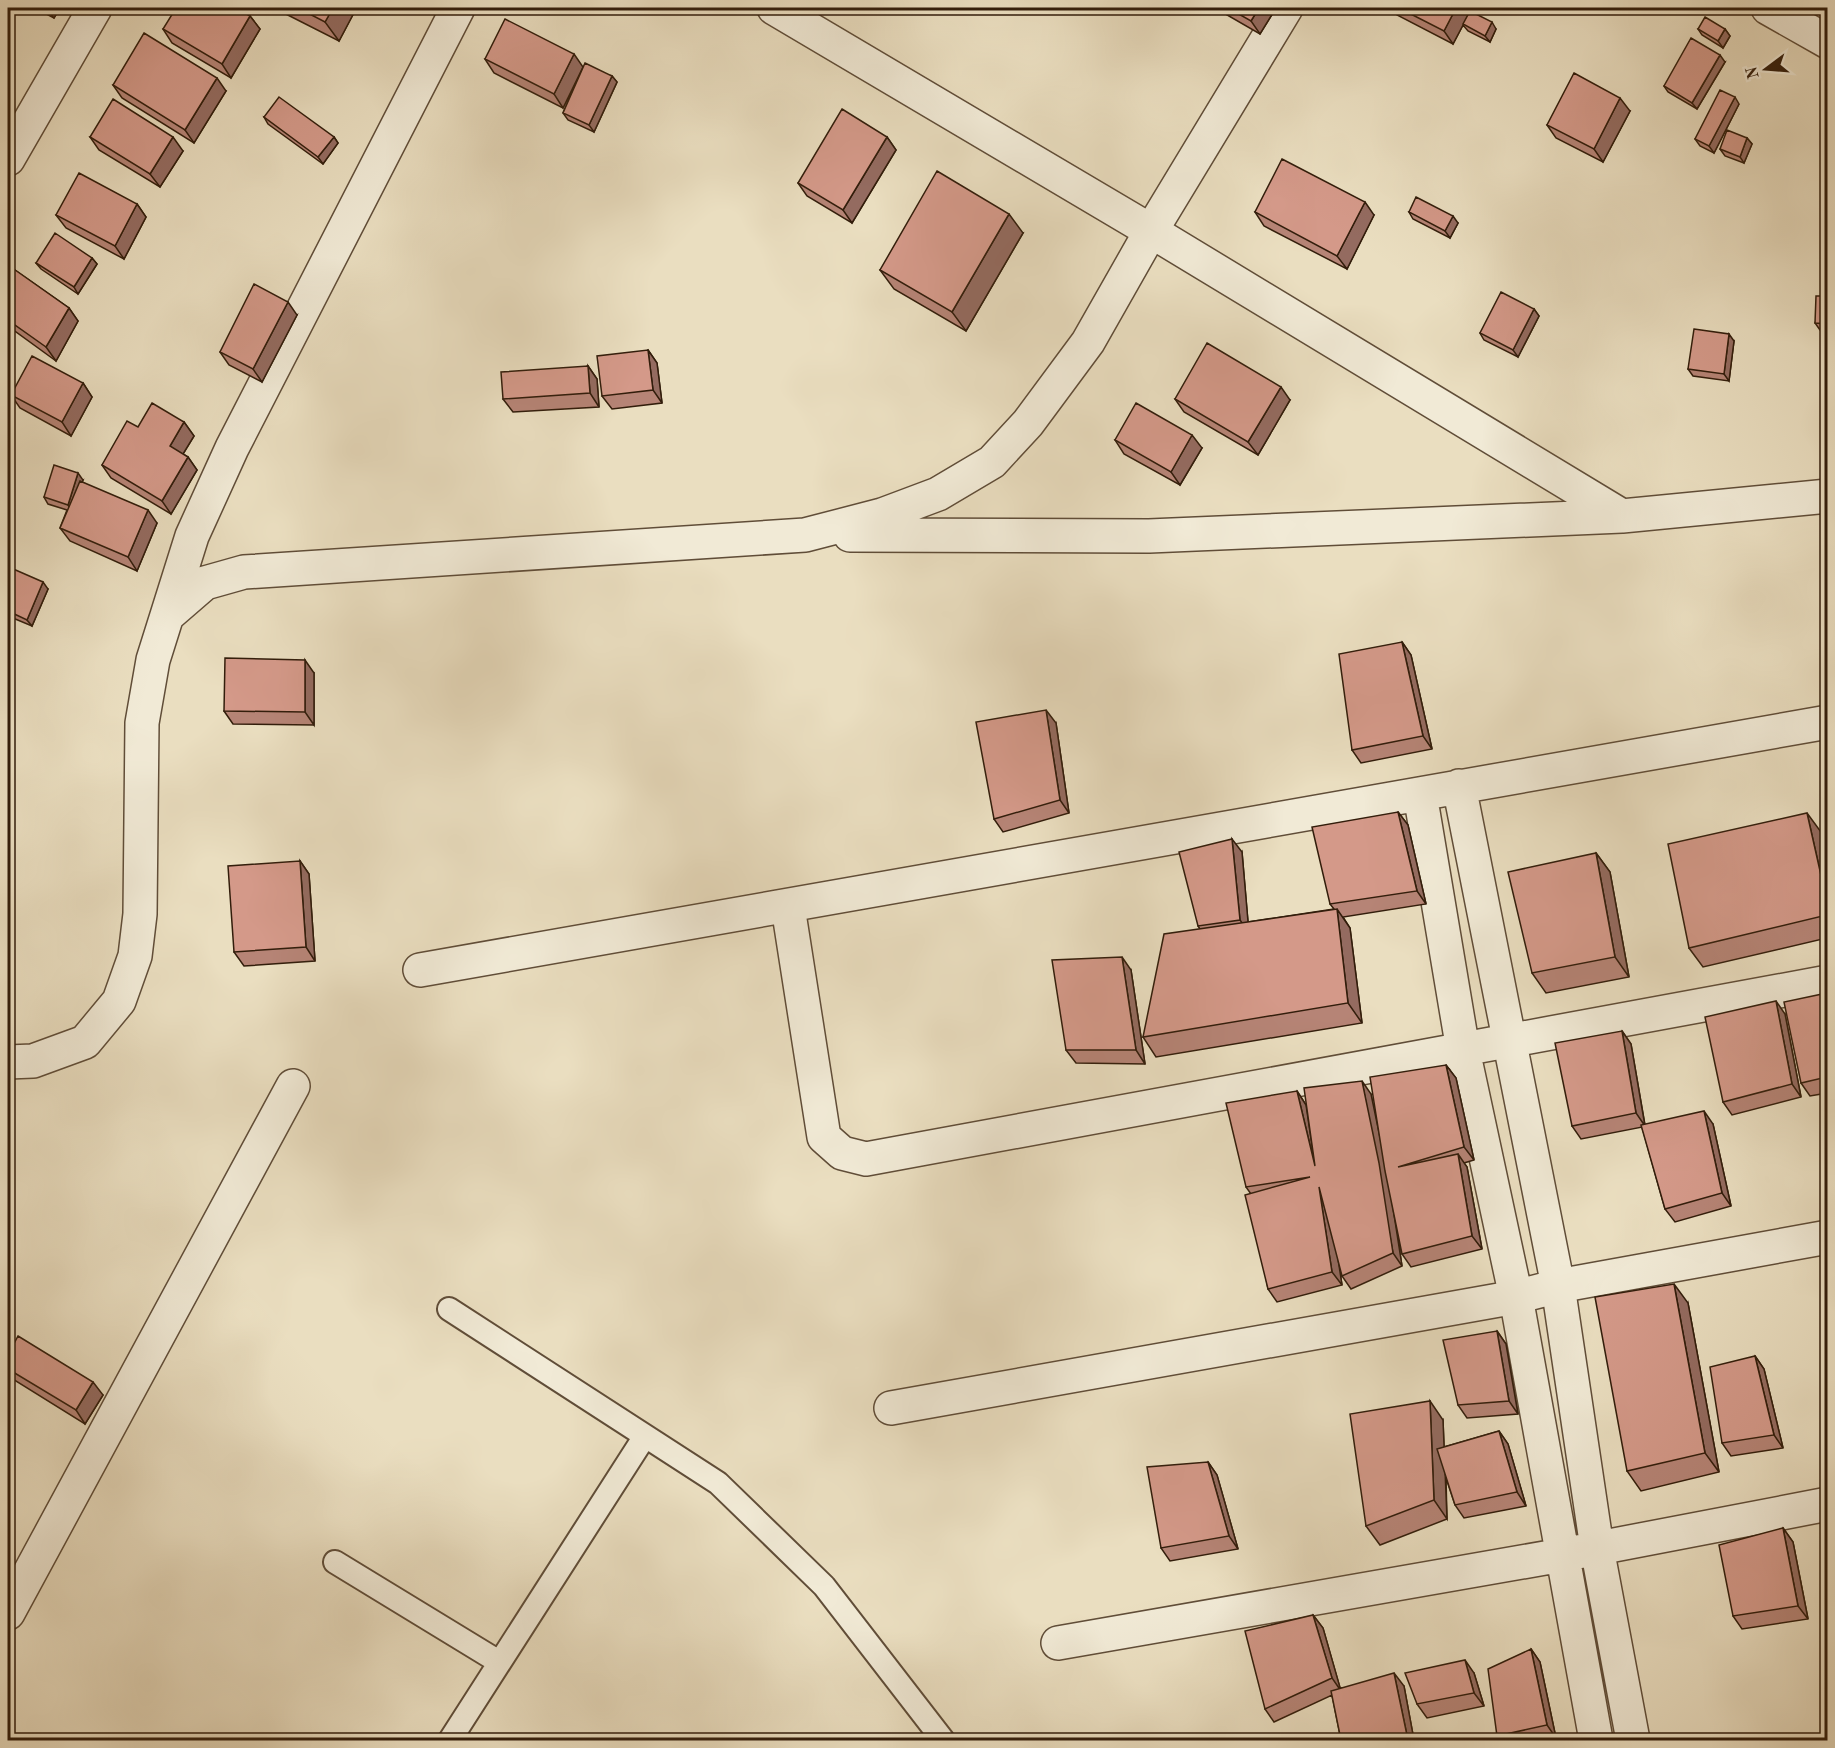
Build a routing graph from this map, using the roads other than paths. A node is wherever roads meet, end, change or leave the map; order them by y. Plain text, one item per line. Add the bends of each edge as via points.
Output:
1 (95, 8) edge
2 (458, 8) edge
3 (774, 8) edge
4 (1286, 8) edge
5 (1768, 8) edge
6 (1827, 42) edge
7 (8, 159) edge
8 (1151, 231) junction
9 (1827, 496) edge
10 (1622, 516) junction
11 (805, 534) junction
12 (168, 615) junction
13 (1827, 722) edge
14 (1459, 786) junction
15 (1420, 794) junction
16 (788, 907) junction
17 (420, 970) dead end
18 (1827, 982) edge
19 (1511, 1041) junction
20 (1463, 1050) junction
21 (8, 1062) edge
22 (293, 1086) dead end
23 (1827, 1237) edge
24 (1558, 1286) junction
25 (1516, 1297) junction
26 (449, 1309) dead end
27 (891, 1408) dead end
28 (645, 1436) junction
29 (1827, 1504) edge
30 (1597, 1548) junction
31 (1562, 1555) junction
32 (335, 1562) dead end
33 (9, 1608) edge
34 (1058, 1643) dead end
35 (499, 1662) junction
36 (450, 1740) edge
37 (943, 1740) edge
38 (1596, 1740) edge
39 (1633, 1740) edge

1 - 7 street
2 - 12 street via 231,448 192,536
3 - 8 street
4 - 8 street
5 - 6 street
8 - 10 street
8 - 11 street via 1088,342 1028,423 992,462 938,494 882,515
9 - 10 street
10 - 11 street via 1149,536
11 - 12 street via 244,572 205,583
12 - 21 street via 153,660 142,723 140,914 135,956 119,1001 85,1042 33,1061
13 - 14 street
14 - 15 street
14 - 19 street
15 - 16 street
15 - 20 street
16 - 17 street
16 - 20 street via 824,1137 842,1153 866,1159
18 - 19 street
19 - 20 street
19 - 24 street
20 - 25 street
22 - 33 street
23 - 24 street
24 - 25 street
24 - 30 street
25 - 27 street
25 - 31 street
26 - 28 lane
28 - 35 lane
28 - 37 lane via 717,1483 824,1586
29 - 30 street
30 - 31 street
30 - 39 street
31 - 34 street
31 - 38 street
32 - 35 lane
35 - 36 lane

